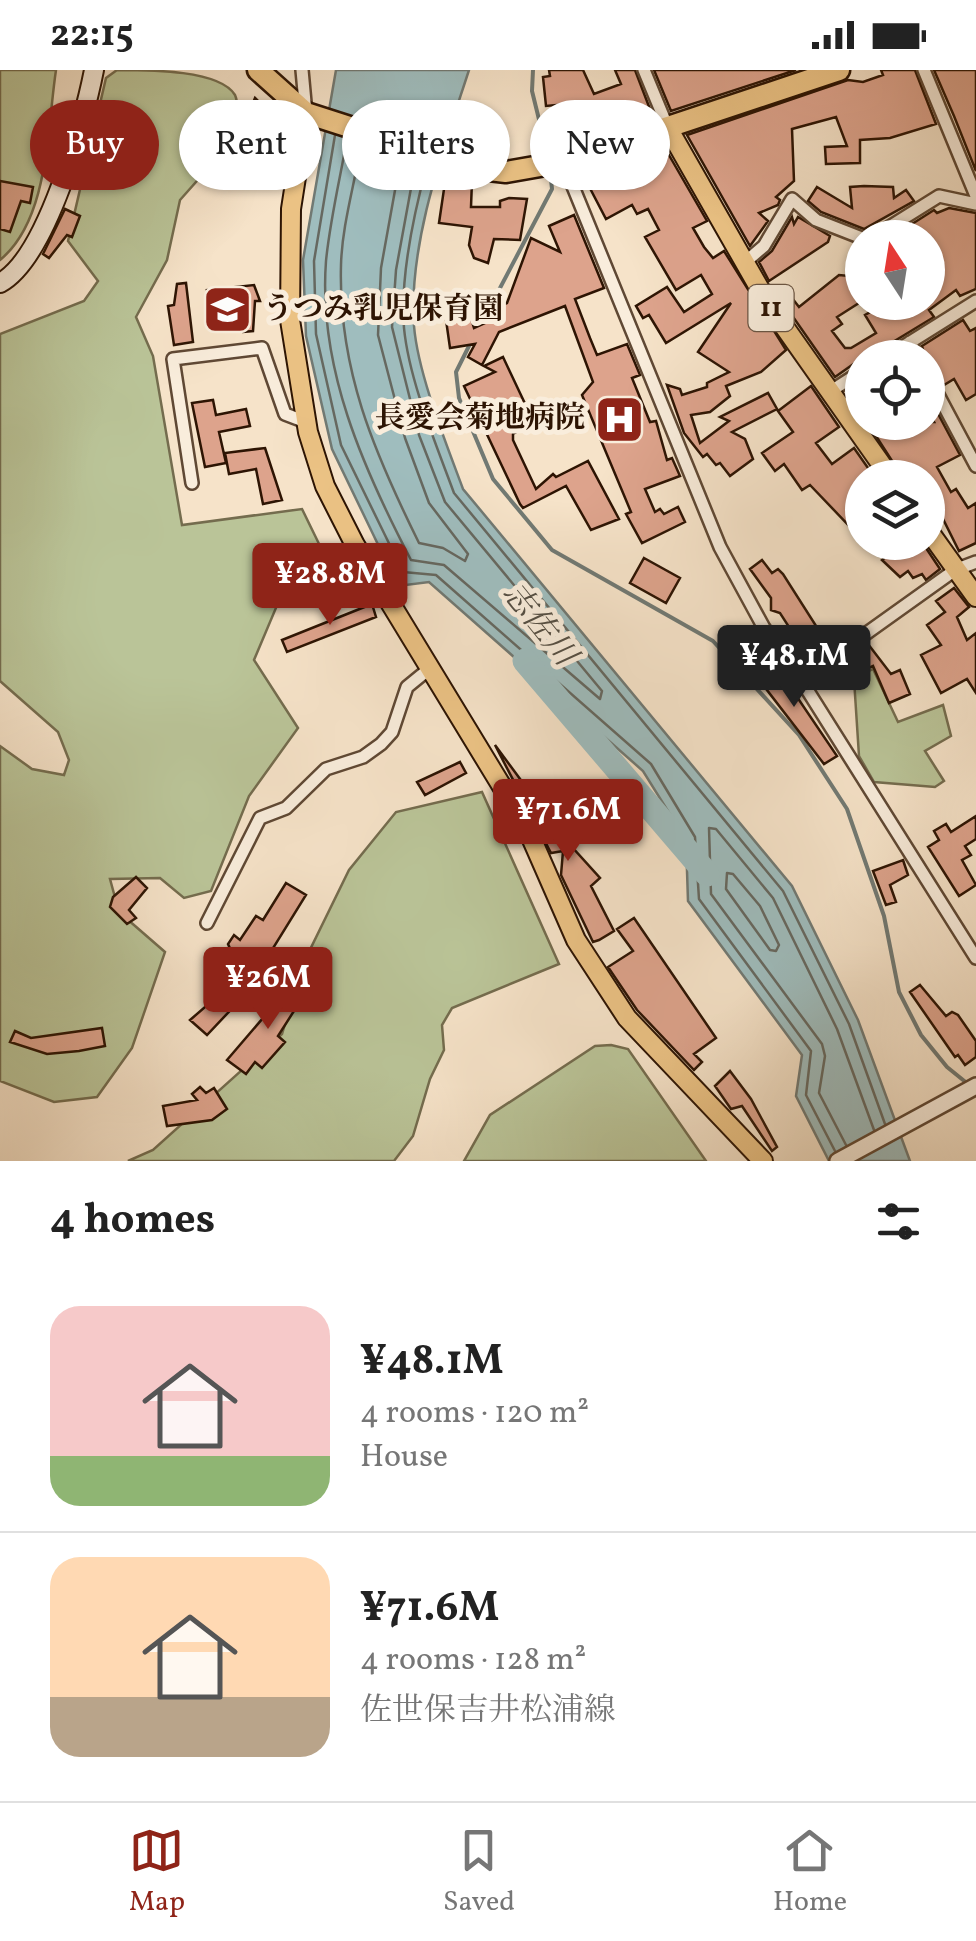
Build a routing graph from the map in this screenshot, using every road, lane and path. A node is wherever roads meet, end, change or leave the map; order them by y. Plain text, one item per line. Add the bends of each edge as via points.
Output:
1 (94, 70) edge
2 (258, 70) edge
3 (302, 70) edge
4 (644, 70) edge
5 (839, 70) edge
6 (924, 70) edge
7 (295, 100) edge
8 (310, 100) edge
9 (656, 100) edge
10 (322, 118) edge
11 (670, 127) edge
12 (670, 132) edge
13 (530, 168) edge
14 (301, 190) edge
15 (575, 190) edge
16 (976, 196) edge
17 (976, 204) edge
18 (901, 220) edge
19 (845, 231) edge
20 (742, 264) junction
21 (0, 283) edge
22 (976, 302) edge
23 (913, 340) edge
24 (845, 382) edge
25 (831, 391) junction
26 (945, 408) edge
27 (306, 422) junction
28 (879, 460) edge
29 (976, 466) edge
30 (192, 483) dead end
31 (945, 555) edge
32 (976, 562) edge
33 (955, 570) junction
34 (976, 598) edge
35 (430, 669) junction
36 (801, 680) junction
37 (208, 923) dead end
38 (976, 958) edge
39 (976, 1086) edge
40 (763, 1161) edge
41 (838, 1161) edge

1 - 21 main road via 81,136 43,225 21,264
2 - 7 highway
3 - 8 street
4 - 9 street
5 - 11 highway
6 - 16 street
10 - 13 highway via 444,158 506,172
12 - 20 main road, 11
14 - 27 main road via 287,268
15 - 36 street via 720,547
17 - 18 street via 939,196
19 - 20 street via 816,220 792,199 764,246
20 - 25 main road, 11
22 - 23 street
24 - 25 street
25 - 28 main road, 11
26 - 29 street
27 - 30 street via 285,414 262,348 173,359
27 - 35 main road via 325,486
31 - 33 main road
32 - 33 street
33 - 34 main road
33 - 36 street
35 - 37 street via 408,688 381,744 326,770 286,808 260,818
35 - 40 main road via 526,826 557,905 627,1018
36 - 38 street
39 - 41 street

